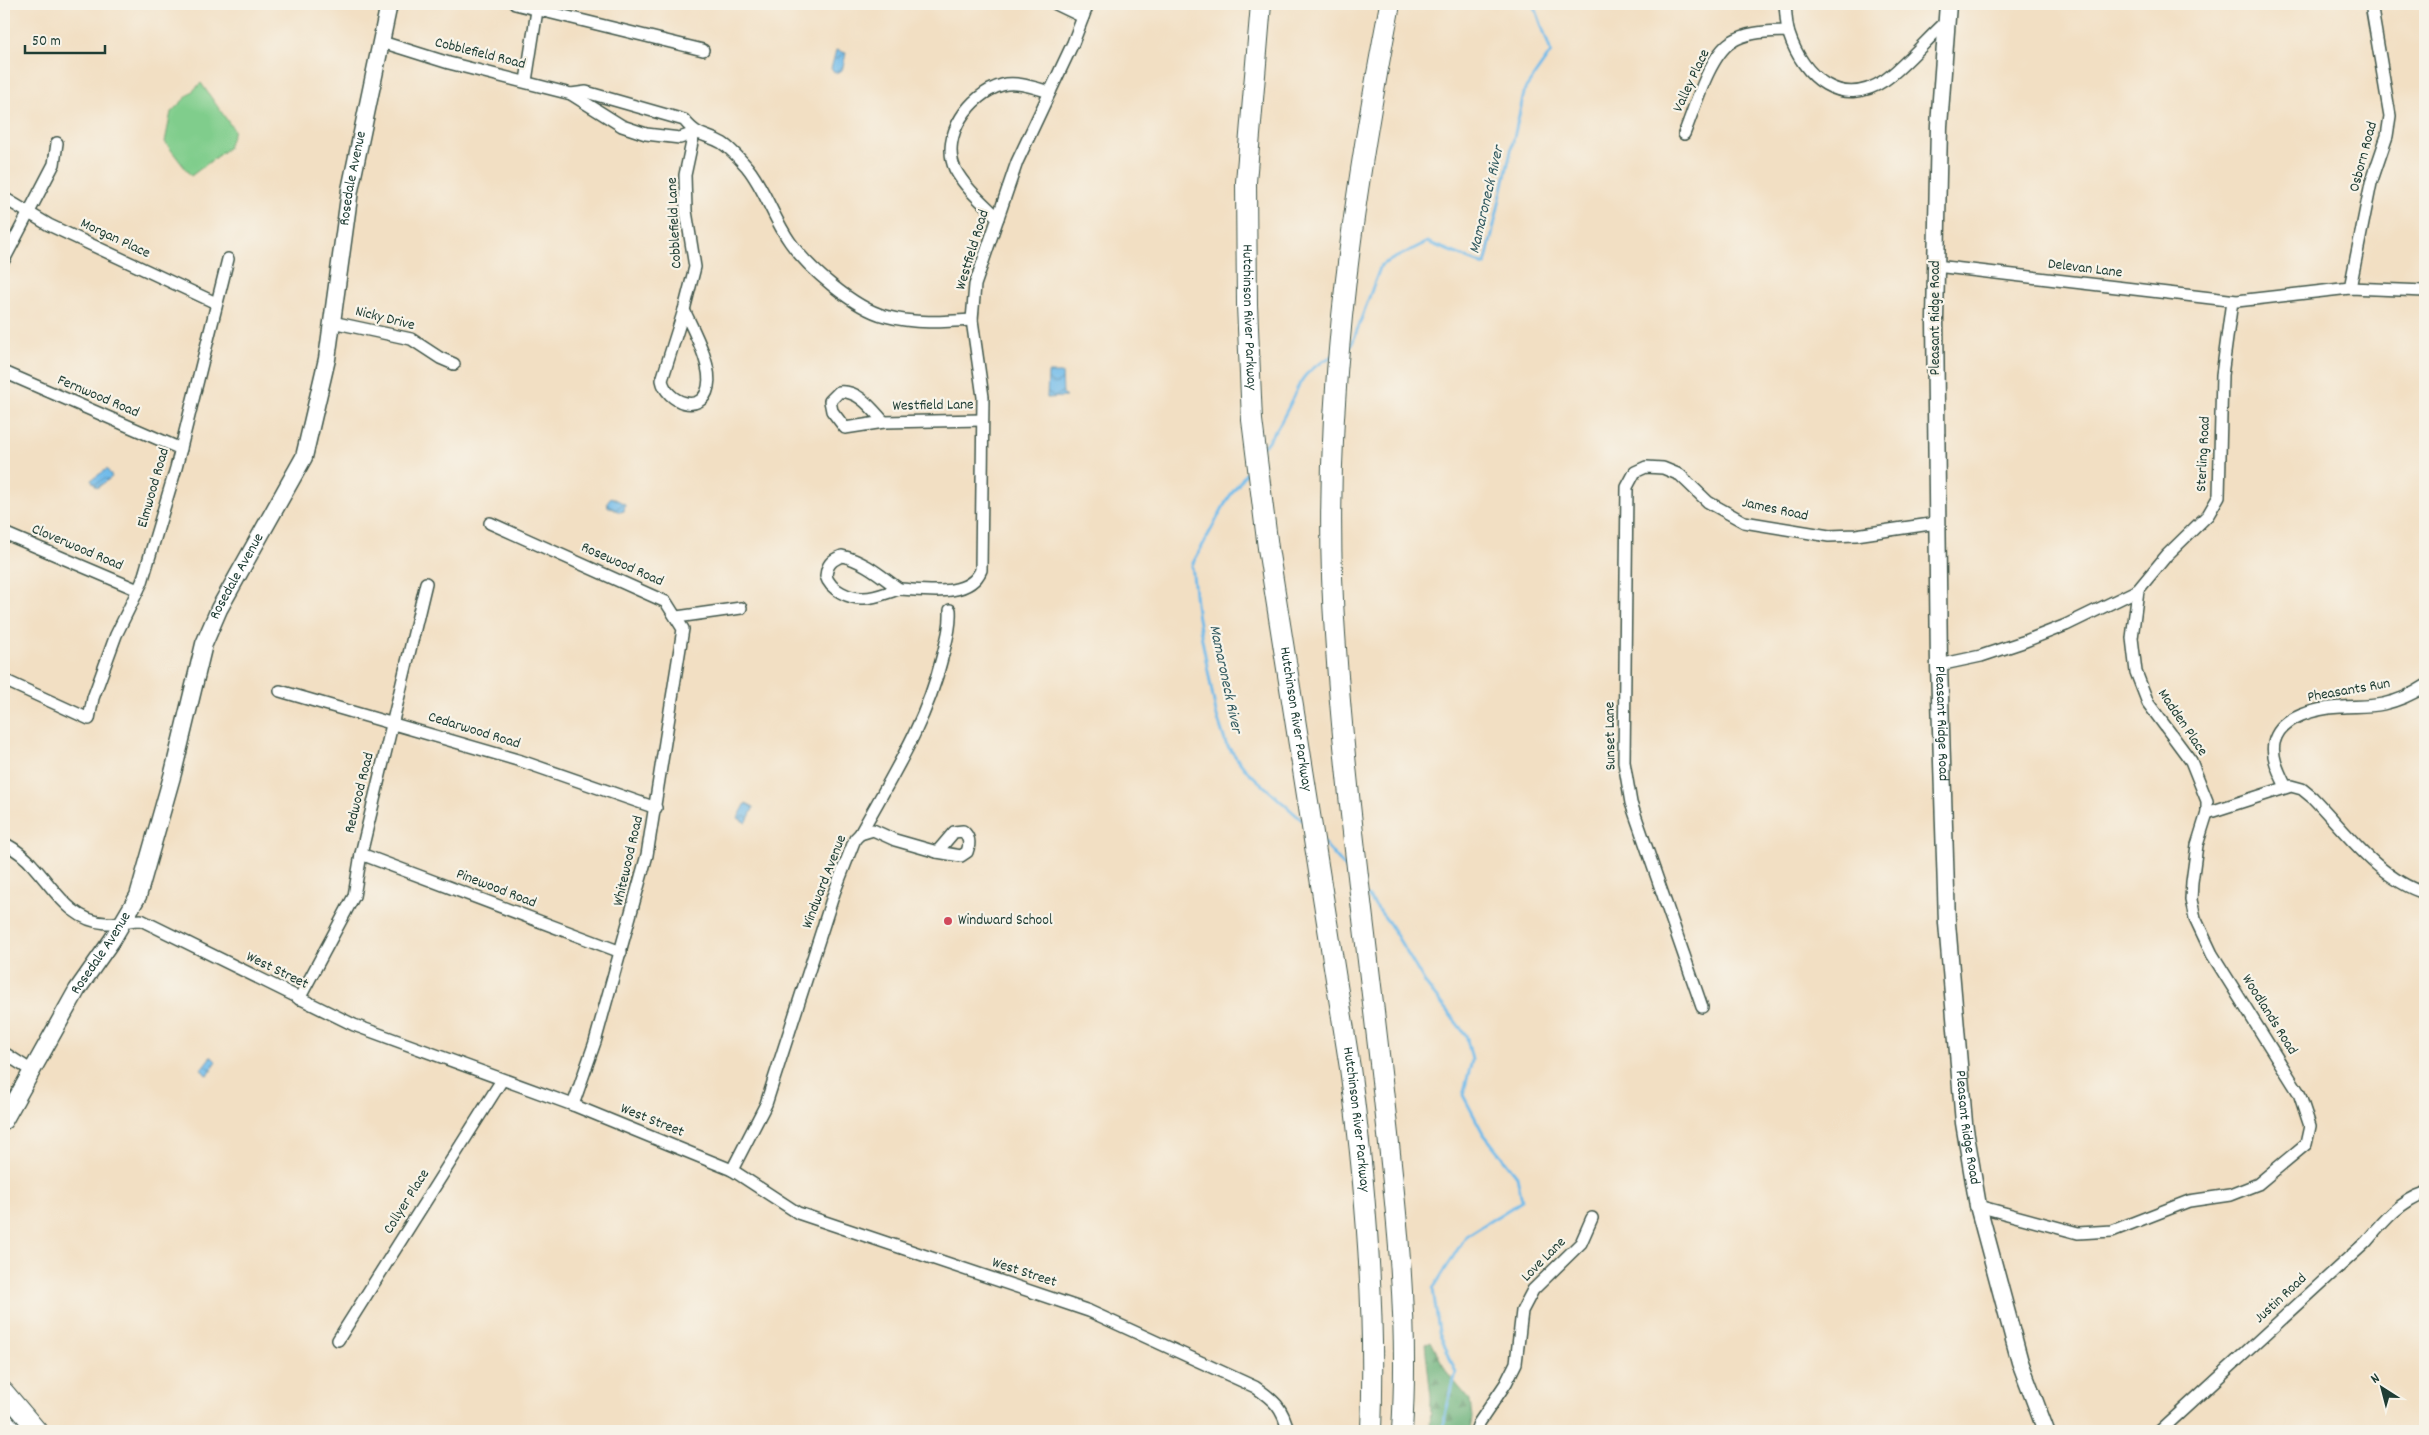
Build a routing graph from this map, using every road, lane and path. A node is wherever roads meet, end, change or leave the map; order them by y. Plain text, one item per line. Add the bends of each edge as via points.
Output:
1 (389, 4) edge
2 (515, 4) edge
3 (1056, 4) edge
4 (1088, 4) edge
5 (1261, 4) edge
6 (1390, 4) edge
7 (1785, 4) edge
8 (1948, 4) edge
9 (2371, 4) edge
10 (538, 6) edge
11 (1083, 17) junction
12 (1946, 22) junction
13 (1788, 32) junction
14 (382, 42) junction
15 (703, 50) dead end
16 (526, 81) junction
17 (1050, 92) junction
18 (571, 94) junction
19 (694, 133) junction
20 (1684, 134) dead end
21 (57, 143) dead end
22 (4, 198) edge
23 (29, 214) junction
24 (998, 218) junction
25 (228, 259) dead end
26 (4, 260) edge
27 (1936, 266) junction
28 (2350, 288) junction
29 (2425, 291) edge
30 (2232, 301) junction
31 (216, 303) junction
32 (684, 310) junction
33 (972, 320) junction
34 (332, 322) junction
35 (454, 364) dead end
36 (4, 372) edge
37 (982, 420) junction
38 (884, 422) dead end
39 (181, 449) junction
40 (1626, 512) joint
41 (490, 523) dead end
42 (1936, 523) junction
43 (4, 534) edge
44 (426, 583) dead end
45 (899, 589) junction
46 (138, 590) junction
47 (2138, 590) junction
48 (741, 608) dead end
49 (950, 610) dead end
50 (677, 617) junction
51 (1939, 664) junction
52 (4, 680) edge
53 (2425, 686) edge
54 (280, 690) dead end
55 (393, 722) junction
56 (2286, 787) junction
57 (656, 808) junction
58 (2208, 814) junction
59 (860, 834) junction
60 (4, 843) edge
61 (938, 852) dead end
62 (361, 854) junction
63 (2425, 894) edge
64 (124, 920) junction
65 (621, 952) junction
66 (299, 998) junction
67 (1702, 1007) dead end
68 (4, 1052) edge
69 (32, 1071) junction
70 (502, 1080) junction
71 (573, 1106) junction
72 (4, 1121) edge
73 (732, 1170) junction
74 (2425, 1193) edge
75 (1978, 1206) junction
76 (1592, 1218) dead end
77 (338, 1340) dead end
78 (4, 1391) edge
79 (29, 1420) edge
80 (8, 1426) edge
81 (1288, 1431) edge
82 (1371, 1431) edge
83 (1402, 1431) edge
84 (1476, 1431) edge
85 (2046, 1431) edge
86 (2160, 1431) edge

1 - 14 street, Rosedale Avenue
2 - 10 street
3 - 11 street
4 - 11 street, Westfield Road
5 - 82 highway, Hutchinson River Parkway via 1246,182 1252,420 1306,798 1351,1076 1365,1199 1372,1324
6 - 83 highway, Hutchinson River Parkway via 1350,238 1335,389 1331,487 1332,591 1345,746 1402,1274
7 - 13 street
8 - 12 street, Pleasant Ridge Road
9 - 28 street, Osborn Road via 2390,116 2387,136 2371,183
10 - 15 street
10 - 16 street
11 - 17 street, Westfield Road
12 - 13 street via 1884,80 1864,89 1846,91 1829,87 1814,78 1802,62
12 - 27 street, Pleasant Ridge Road via 1939,126
13 - 20 street, Valley Place via 1760,33 1731,42 1718,55
14 - 16 street, Cobblefield Road
14 - 34 street, Rosedale Avenue via 350,190
16 - 18 street, Cobblefield Road
17 - 24 street, Westfield Road via 1017,162
17 - 24 street via 1025,85 1003,85 985,92 965,111 956,128 952,146 955,168 972,192
18 - 19 street, Cobblefield Road via 586,92 684,120
18 - 19 street, Cobblefield Road via 622,126 646,134 680,138
19 - 32 street, Cobblefield Lane via 685,176 686,212 694,267
19 - 33 street, Cobblefield Road via 722,144 746,165 790,243 820,275 850,299 884,316 930,323
21 - 23 street via 54,164
22 - 23 street, Morgan Place
23 - 26 street
23 - 31 street, Morgan Place
24 - 33 street, Westfield Road via 975,285
25 - 31 street, Elmwood Road
27 - 30 street, Delevan Lane
27 - 42 street, Pleasant Ridge Road
28 - 29 street
28 - 30 street
30 - 47 street, Sterling Road via 2222,375 2219,496 2208,515 2167,555
31 - 39 street, Elmwood Road
32 - 32 street, Cobblefield Lane via 708,371 708,387 704,397 683,404 674,399 662,380
33 - 37 street, Westfield Road
34 - 35 street, Nicky Drive via 411,339
34 - 64 street, Rosedale Avenue via 327,359 304,457 223,601 204,644 173,773 138,896
36 - 39 street, Fernwood Road
37 - 38 street, Westfield Lane
37 - 45 street, Westfield Road via 981,570 978,577 968,586 948,590
39 - 46 street, Elmwood Road
40 - 42 street, James Road via 1628,487 1635,472 1646,466 1680,475 1708,502 1728,514 1744,522 1773,529 1829,536
40 - 67 street, Sunset Lane via 1624,762 1631,803
41 - 50 street, Rosewood Road via 666,602
42 - 51 street, Pleasant Ridge Road
43 - 46 street, Cloverwood Road
44 - 55 street, Redwood Road
45 - 45 street, Westfield Road via 865,598 852,597 836,590 826,580 827,566 842,556 854,558
46 - 52 street, Elmwood Road via 116,635 93,698 89,719
47 - 51 street, Sterling Road via 2023,642 1981,656
47 - 58 street, Madden Place via 2132,638 2136,672 2148,703 2191,761 2207,801
48 - 50 street
49 - 59 street, Windward Avenue via 951,623 935,688 920,727
50 - 57 street, Whitewood Road via 683,629
51 - 75 street, Pleasant Ridge Road via 1947,923 1964,1123
53 - 56 street, Pheasants Run via 2383,704 2308,712 2295,718 2274,742 2275,761
54 - 55 street, Cedarwood Road
55 - 57 street, Cedarwood Road via 521,761
55 - 62 street, Redwood Road
56 - 58 street
56 - 63 street via 2302,789 2379,867 2395,880
57 - 65 street, Whitewood Road
58 - 75 street, Woodlands Road via 2197,845 2192,882 2195,918 2212,954 2300,1093 2310,1126 2306,1144 2258,1184 2230,1195 2189,1201 2112,1231 2078,1234
59 - 61 street via 873,830
59 - 73 street, Windward Avenue via 855,838 834,893 766,1104
60 - 64 street, West Street via 34,866 74,911 107,923
62 - 65 street, Pinewood Road
62 - 66 street, Redwood Road via 354,896
64 - 66 street, West Street via 141,920
64 - 69 street, Rosedale Avenue via 77,990
65 - 71 street, Whitewood Road
66 - 70 street, West Street via 354,1025
68 - 69 street
69 - 72 street, Rosedale Avenue
70 - 71 street, West Street
70 - 77 street, Collyer Place
71 - 73 street, West Street
73 - 81 street, West Street via 798,1213 1089,1311 1222,1370 1270,1398 1284,1414
74 - 86 street, Justin Road via 2388,1217 2366,1242
75 - 85 street, Pleasant Ridge Road via 2020,1362
76 - 84 street, Love Lane via 1582,1243 1533,1290 1522,1311 1516,1363
78 - 79 main road
79 - 80 street

